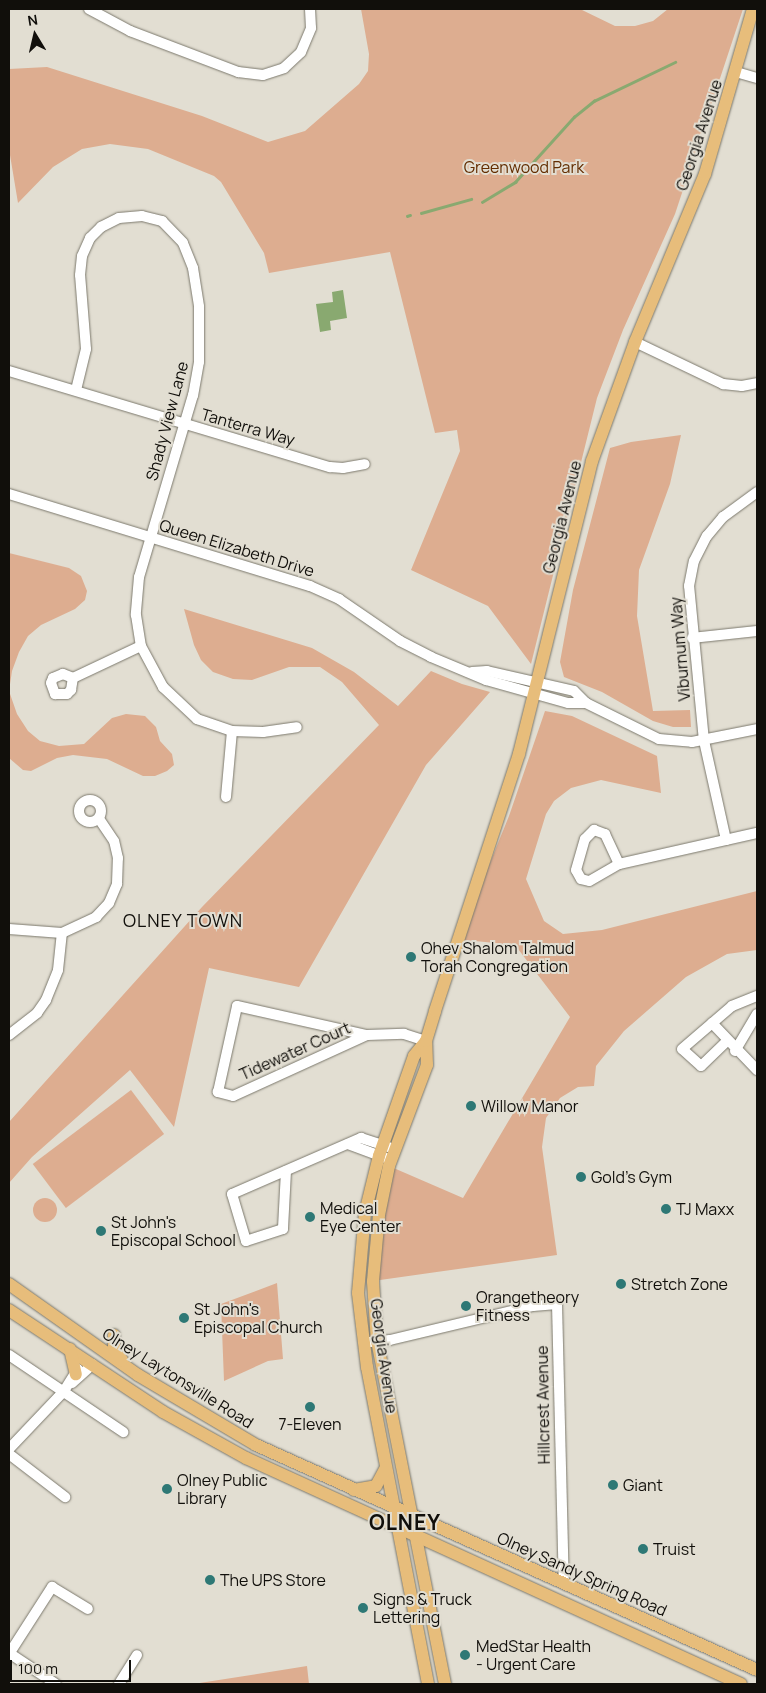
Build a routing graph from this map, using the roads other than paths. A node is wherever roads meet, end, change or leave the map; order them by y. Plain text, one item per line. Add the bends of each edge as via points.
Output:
1 (89, 9) edge
2 (310, 9) edge
3 (753, 9) edge
4 (736, 72) junction
5 (757, 78) edge
6 (635, 342) junction
7 (9, 371) edge
8 (757, 382) edge
9 (76, 390) junction
10 (184, 424) junction
11 (365, 464) dead end
12 (757, 492) edge
13 (9, 494) edge
14 (150, 537) junction
15 (757, 631) edge
16 (692, 638) junction
17 (141, 646) junction
18 (73, 678) dead end
19 (536, 688) junction
20 (297, 726) dead end
21 (757, 729) edge
22 (232, 731) junction
23 (704, 741) junction
24 (226, 797) dead end
25 (99, 819) dead end
26 (757, 833) edge
27 (726, 840) junction
28 (618, 864) junction
29 (9, 929) edge
30 (62, 933) junction
31 (757, 996) edge
32 (757, 1014) edge
33 (712, 1023) junction
34 (9, 1035) edge
35 (367, 1035) junction
36 (426, 1041) junction
37 (727, 1042) junction
38 (736, 1051) junction
39 (757, 1070) edge
40 (387, 1153) junction
41 (286, 1171) junction
42 (9, 1284) edge
43 (9, 1310) edge
44 (114, 1335) dead end
45 (362, 1342) junction
46 (377, 1342) junction
47 (70, 1350) junction
48 (9, 1354) edge
49 (89, 1362) junction
50 (126, 1366) junction
51 (70, 1383) junction
52 (123, 1432) dead end
53 (9, 1449) edge
54 (9, 1454) edge
55 (386, 1467) junction
56 (351, 1490) junction
57 (65, 1497) dead end
58 (394, 1508) junction
59 (412, 1517) junction
60 (397, 1528) junction
61 (417, 1537) junction
62 (457, 1554) junction
63 (424, 1575) junction
64 (564, 1584) junction
65 (88, 1610) dead end
66 (9, 1654) edge
67 (137, 1655) dead end
68 (757, 1670) edge
69 (56, 1684) edge
70 (119, 1684) edge
71 (428, 1684) edge
72 (445, 1684) edge
73 (741, 1684) edge

1 - 2 street via 158,42 238,72 263,75 284,68 301,52 311,28
3 - 4 main road, Georgia Avenue
4 - 5 street
4 - 6 main road, Georgia Avenue via 699,191
6 - 8 street via 723,384 742,386
6 - 19 main road, Georgia Avenue via 592,461
7 - 9 street, Tanterra Way
9 - 10 street, Tanterra Way
9 - 10 street, Shady View Lane via 86,349 80,276 82,256 90,238 110,221 132,216 153,218 169,226 183,242 193,268 198,296 199,362
10 - 11 street, Tanterra Way via 330,467
10 - 14 street, Shady View Lane
12 - 16 street, Viburnum Way via 723,517 707,536 694,561 689,586
13 - 14 street, Queen Elizabeth Drive
14 - 17 street, Shady View Lane via 136,599
14 - 19 street, Queen Elizabeth Drive via 310,586 339,599 400,641 471,672 487,671
15 - 16 street
16 - 23 street, Viburnum Way
17 - 18 street
17 - 22 street, Shady View Lane via 163,687 182,708 196,719
19 - 23 street, Queen Elizabeth Drive via 574,691 586,703 659,739
19 - 36 main road, Georgia Avenue via 511,780
20 - 22 street, Shady View Lane via 263,732
21 - 23 street, Queen Elizabeth Drive
22 - 24 street
23 - 27 street, Viburnum Way
25 - 30 street via 114,840 118,858 117,884 109,903 96,917
26 - 27 street
27 - 28 street
28 - 28 street via 589,881 581,880 576,870 587,836 596,830 605,834
29 - 30 street
30 - 34 street via 58,970 46,1000 37,1013
31 - 33 street via 732,1006
32 - 38 street
33 - 37 street
33 - 37 street via 682,1049 701,1066
35 - 35 street, Tidewater Court via 237,1006 218,1092 233,1096
35 - 36 street, Tidewater Court via 404,1034
36 - 40 main road, Georgia Avenue via 414,1056
37 - 38 street
38 - 39 street
40 - 41 street via 361,1138
40 - 45 main road, Georgia Avenue via 373,1181 360,1250 358,1294
40 - 46 main road, Georgia Avenue via 374,1250
41 - 41 street via 232,1194 246,1241 283,1229
42 - 50 main road, Olney Laytonsville Road
43 - 47 main road, Olney Laytonsville Road
44 - 50 main road via 114,1349
45 - 46 street, Hillcrest Avenue
45 - 55 main road, Georgia Avenue
46 - 59 main road, Georgia Avenue
46 - 64 street, Hillcrest Avenue via 533,1306 557,1304
47 - 49 main road, Olney Laytonsville Road
47 - 51 main road
48 - 51 street
49 - 51 street
49 - 60 main road, Olney Laytonsville Road via 203,1436 296,1483
50 - 56 main road, Olney Laytonsville Road via 234,1434
51 - 52 street
51 - 53 street
54 - 57 street
55 - 56 main road via 376,1486
55 - 58 main road, Georgia Avenue
56 - 58 main road, Olney Laytonsville Road
58 - 59 main road, Olney Sandy Spring Road
58 - 60 main road, Georgia Avenue
59 - 61 main road, Georgia Avenue
59 - 64 main road, Olney Sandy Spring Road
60 - 61 main road, Olney Sandy Spring Road
60 - 71 main road, Georgia Avenue
61 - 62 main road, Olney Sandy Spring Road
61 - 63 main road, Georgia Avenue
62 - 63 main road via 430,1555
62 - 73 main road, Olney Sandy Spring Road
63 - 72 main road, Georgia Avenue
64 - 68 main road, Olney Sandy Spring Road
65 - 66 street via 52,1587
66 - 69 street
67 - 70 street

